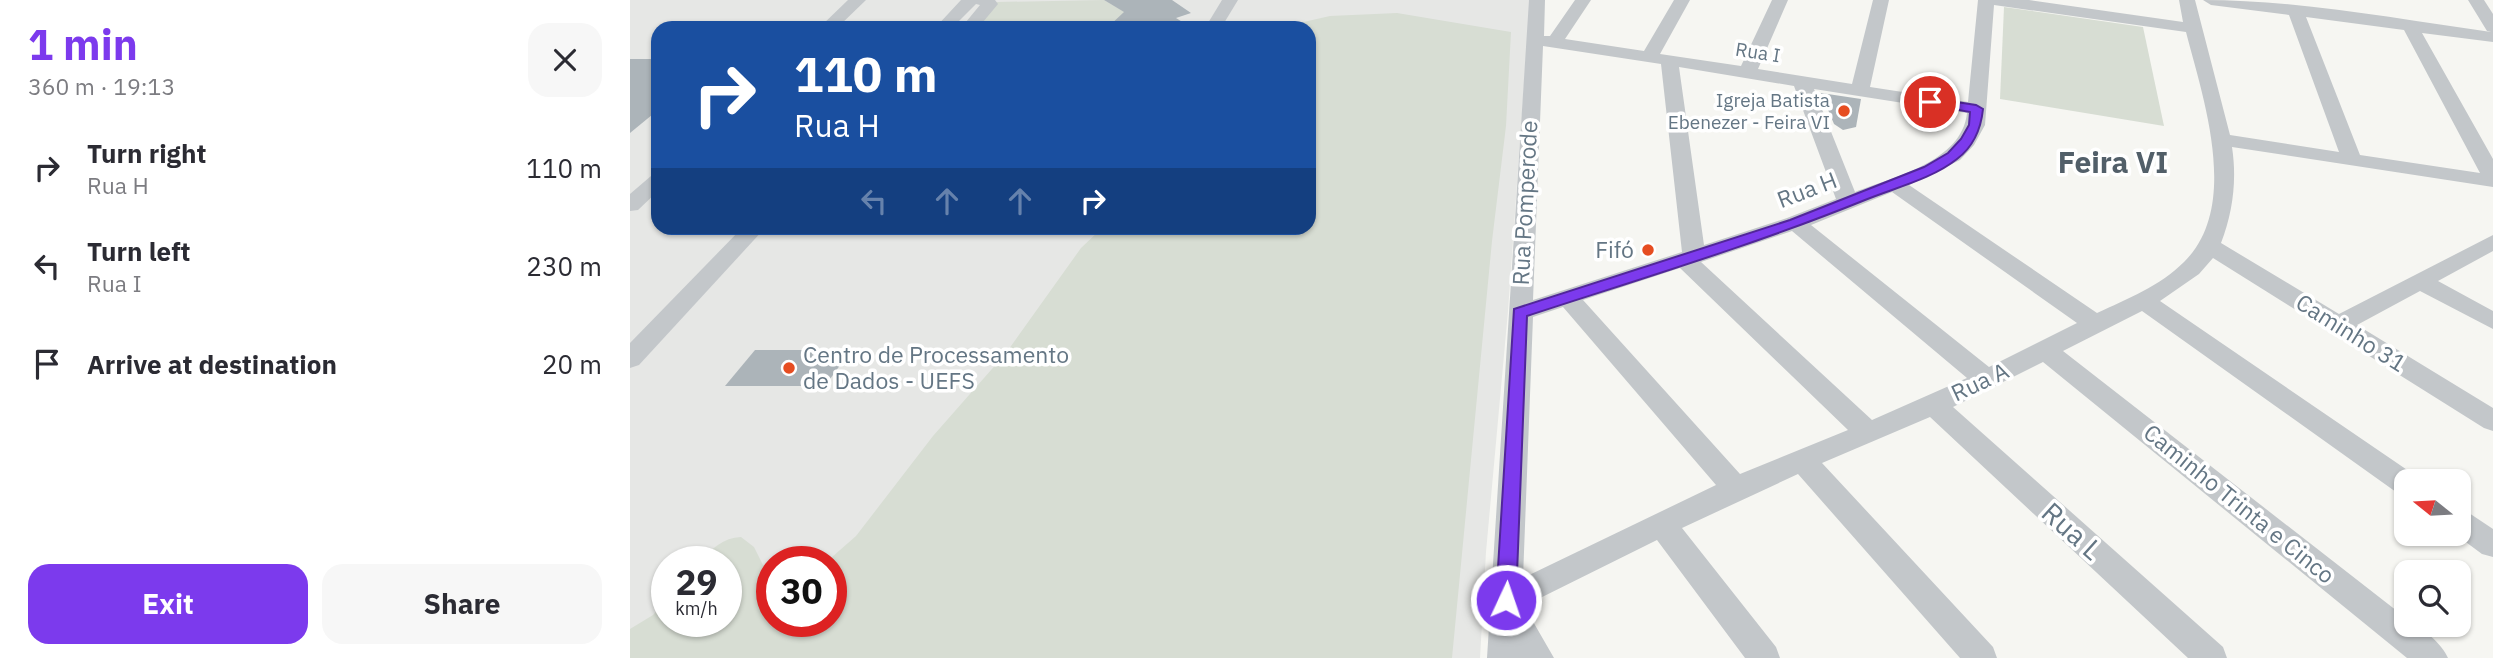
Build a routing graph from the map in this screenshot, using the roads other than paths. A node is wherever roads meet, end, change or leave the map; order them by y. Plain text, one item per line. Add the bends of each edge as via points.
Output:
1 (858, 0) edge
2 (970, 0) edge
3 (981, 0) edge
4 (1230, 0) edge
5 (1536, 0) edge
6 (1583, 0) edge
7 (1682, 0) edge
8 (1780, 0) edge
9 (1881, 0) edge
10 (1986, 0) edge
11 (1995, 0) edge
12 (2187, 0) edge
13 (2211, 0) edge
14 (2476, 0) edge
15 (2295, 10) junction
16 (835, 21) edge
17 (950, 21) edge
18 (975, 21) edge
19 (1217, 21) edge
20 (2410, 26) junction
21 (2493, 27) edge
22 (2192, 28) junction
23 (2493, 37) edge
24 (1544, 40) junction
25 (1659, 58) junction
26 (1748, 71) junction
27 (1801, 80) junction
28 (1860, 90) junction
29 (1976, 109) junction
30 (2222, 140) junction
31 (2353, 159) junction
32 (2493, 179) edge
33 (1893, 183) junction
34 (651, 186) edge
35 (1848, 202) junction
36 (630, 205) edge
37 (1795, 223) junction
38 (747, 235) edge
39 (2493, 242) edge
40 (2210, 246) junction
41 (1690, 259) junction
42 (2420, 281) junction
43 (1569, 299) junction
44 (2144, 301) junction
45 (1520, 313) junction
46 (2493, 321) edge
47 (2095, 324) junction
48 (2338, 325) junction
49 (2046, 351) junction
50 (630, 359) edge
51 (1986, 379) junction
52 (1933, 404) junction
53 (2493, 421) edge
54 (1867, 432) junction
55 (1803, 461) junction
56 (2394, 476) edge
57 (1737, 489) junction
58 (1663, 525) junction
59 (2471, 529) edge
60 (2493, 545) edge
61 (1506, 603) junction
62 (1503, 658) edge
63 (1538, 658) edge
64 (1764, 658) edge
65 (1981, 658) edge
66 (2211, 658) edge
67 (2432, 658) edge

1 - 16 street
2 - 17 street
3 - 18 street via 990,4
4 - 19 street
5 - 24 street, Rua Pomperode
6 - 24 street
7 - 25 street
8 - 26 street
9 - 28 street
10 - 29 street, Rua H
11 - 22 street
12 - 22 street, Rua A
13 - 15 street
14 - 21 street
15 - 20 street
15 - 31 street
20 - 23 street
20 - 32 street
22 - 30 street, Rua A
24 - 25 street, Rua I
24 - 45 street, Rua Pomperode
25 - 26 street, Rua I
25 - 41 street
26 - 27 street, Rua I
27 - 28 street, Rua I
27 - 35 street
28 - 29 street, Rua I
29 - 33 street, Rua H via 1975,125 1953,156
30 - 31 street
30 - 40 street, Rua A via 2225,195
31 - 32 street
33 - 35 street, Rua H
33 - 47 street
34 - 36 street
35 - 37 street, Rua H
37 - 41 street, Rua H
37 - 51 street
38 - 50 street
39 - 42 street
40 - 44 street, Rua A via 2175,280
40 - 48 street, Caminho 31
41 - 43 street, Rua H
41 - 54 street
42 - 46 street
42 - 48 street
43 - 45 street, Rua H
43 - 57 street
44 - 47 street, Rua A
44 - 56 street
45 - 61 street, Rua Pomperode
47 - 49 street, Rua A
48 - 53 street, Caminho 31
49 - 51 street, Rua A
49 - 67 street, Caminho Trinta e Cinco
51 - 52 street, Rua A
52 - 54 street, Rua A
52 - 66 street, Rua L
54 - 55 street, Rua A
55 - 57 street, Rua A
55 - 65 street
57 - 58 street, Rua A
58 - 61 street, Rua A
58 - 64 street
59 - 60 street
61 - 62 street, Rua Pomperode
61 - 63 street

